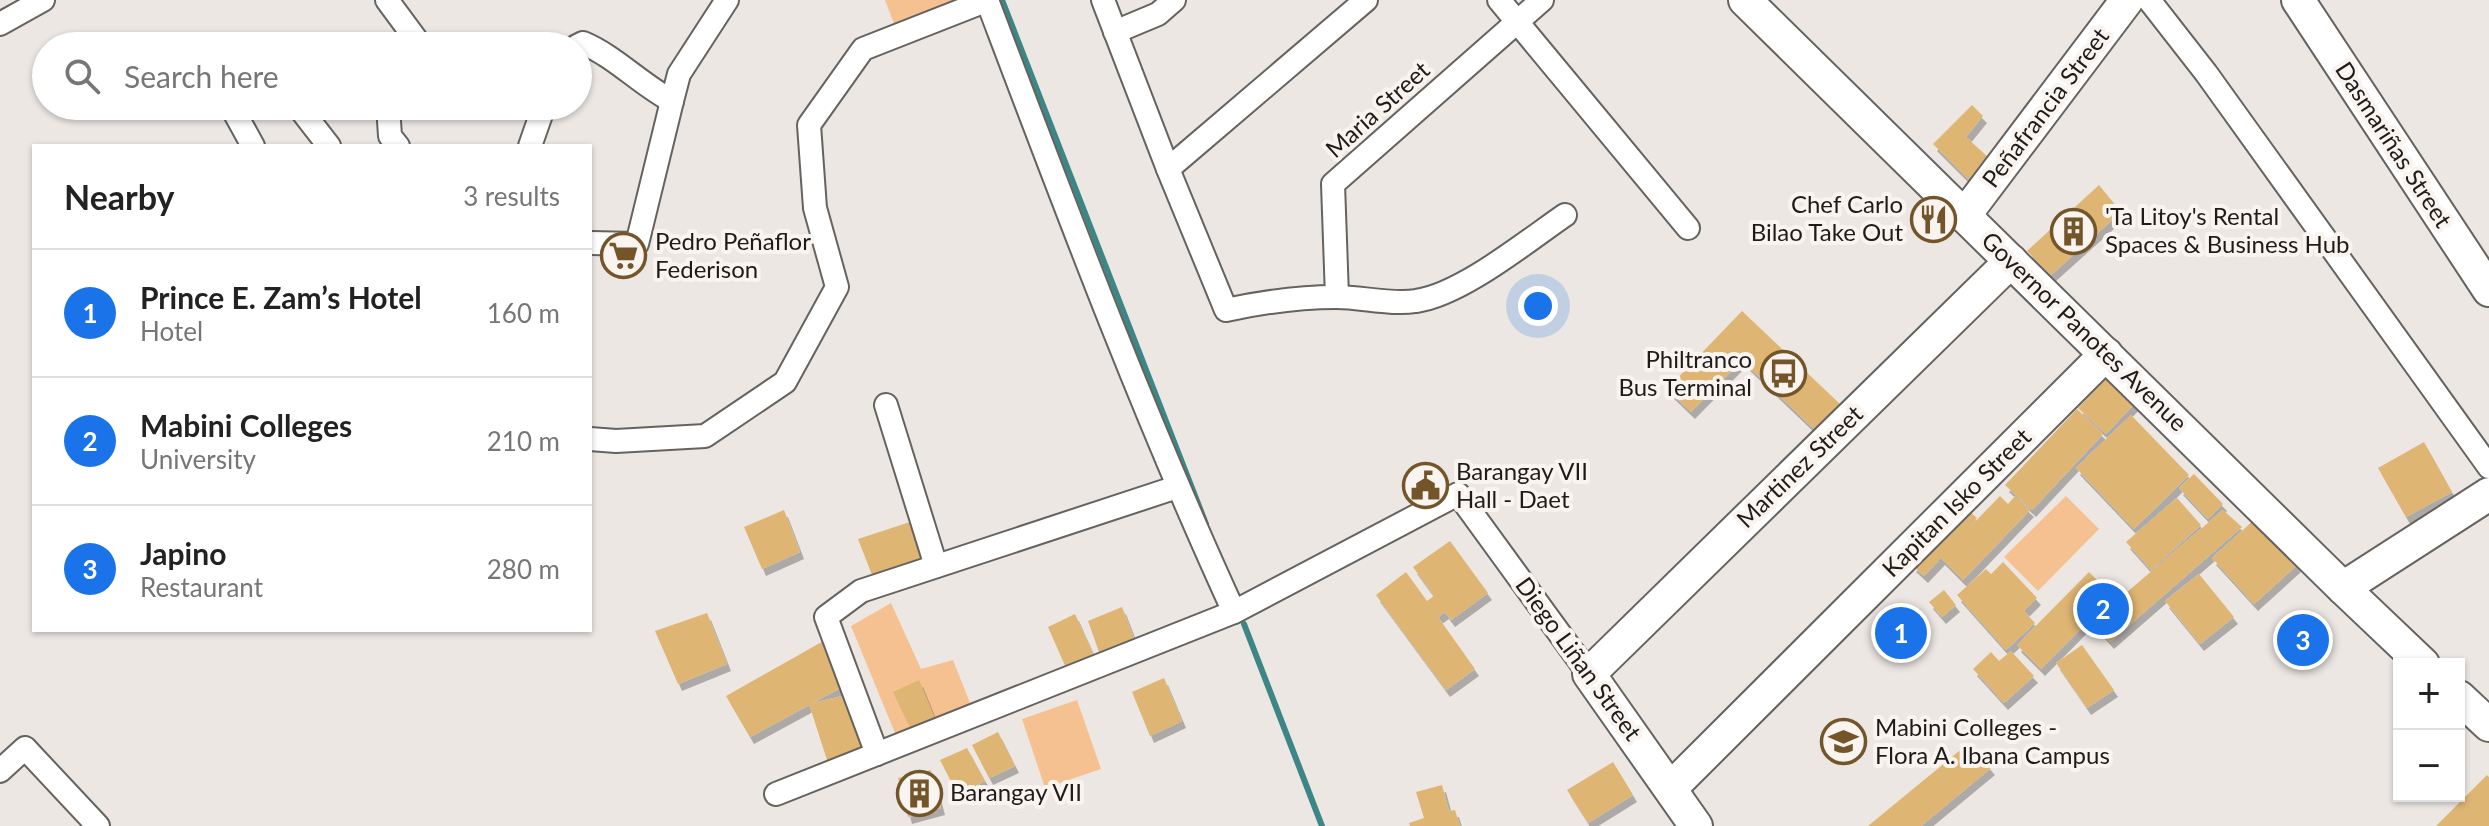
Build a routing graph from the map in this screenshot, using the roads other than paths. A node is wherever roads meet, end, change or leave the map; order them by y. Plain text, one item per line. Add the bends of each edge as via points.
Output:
1 (43, 0) edge
2 (387, 0) edge
3 (727, 0) edge
4 (988, 0) edge
5 (1103, 0) edge
6 (1174, 0) edge
7 (1366, 0) edge
8 (1499, 0) edge
9 (1542, 0) edge
10 (1745, 0) edge
11 (2127, 0) edge
12 (2149, 0) edge
13 (2298, 0) edge
14 (1518, 21) junction
15 (0, 24) edge
16 (411, 32) edge
17 (1115, 32) junction
18 (592, 47) edge
19 (672, 101) junction
20 (239, 120) edge
21 (309, 120) edge
22 (389, 120) edge
23 (539, 120) edge
24 (252, 144) edge
25 (327, 144) edge
26 (396, 144) edge
27 (531, 144) edge
28 (1168, 169) junction
29 (1565, 215) dead end
30 (1964, 216) junction
31 (1688, 228) dead end
32 (592, 243) edge
33 (2011, 261) junction
34 (2489, 290) edge
35 (1337, 297) junction
36 (2106, 354) junction
37 (886, 405) dead end
38 (592, 439) edge
39 (2489, 467) edge
40 (1177, 487) junction
41 (2484, 506) edge
42 (936, 566) junction
43 (2343, 588) junction
44 (1234, 612) junction
45 (2417, 658) edge
46 (1589, 674) junction
47 (2465, 703) edge
48 (2489, 725) edge
49 (877, 754) junction
50 (0, 771) edge
51 (1671, 788) junction
52 (776, 794) dead end
53 (98, 826) edge
54 (1696, 826) edge

1 - 15 street
2 - 16 street
3 - 19 street via 679,74
4 - 38 street via 863,49 809,125 815,208 837,287 785,382 705,436
4 - 40 street
5 - 17 street
6 - 17 street via 1158,14
7 - 28 street
8 - 14 street
9 - 14 street, Maria Street
10 - 30 street, Governor Panotes Avenue
11 - 30 street, Peñafrancia Street
12 - 39 street
13 - 34 street, Dasmariñas Street
14 - 31 street
14 - 35 street, Maria Street via 1333,184
17 - 28 street
18 - 19 street
19 - 32 street via 637,244
20 - 24 street
21 - 25 street
22 - 26 street
23 - 27 street
28 - 35 street via 1226,310 1273,300
29 - 35 street via 1484,272 1443,292 1416,301
30 - 33 street, Governor Panotes Avenue
33 - 36 street, Governor Panotes Avenue
33 - 46 street, Martinez Street
36 - 43 street, Governor Panotes Avenue
36 - 51 street, Kapitan Isko Street
37 - 42 street
40 - 42 street
40 - 44 street
41 - 43 street
42 - 49 street via 861,591 826,617
43 - 45 street, Governor Panotes Avenue
44 - 46 street, Diego Liñan Street via 1458,494
44 - 49 street
46 - 51 street, Diego Liñan Street
47 - 48 street
49 - 52 street
50 - 53 street via 25,748
51 - 54 street, Diego Liñan Street

